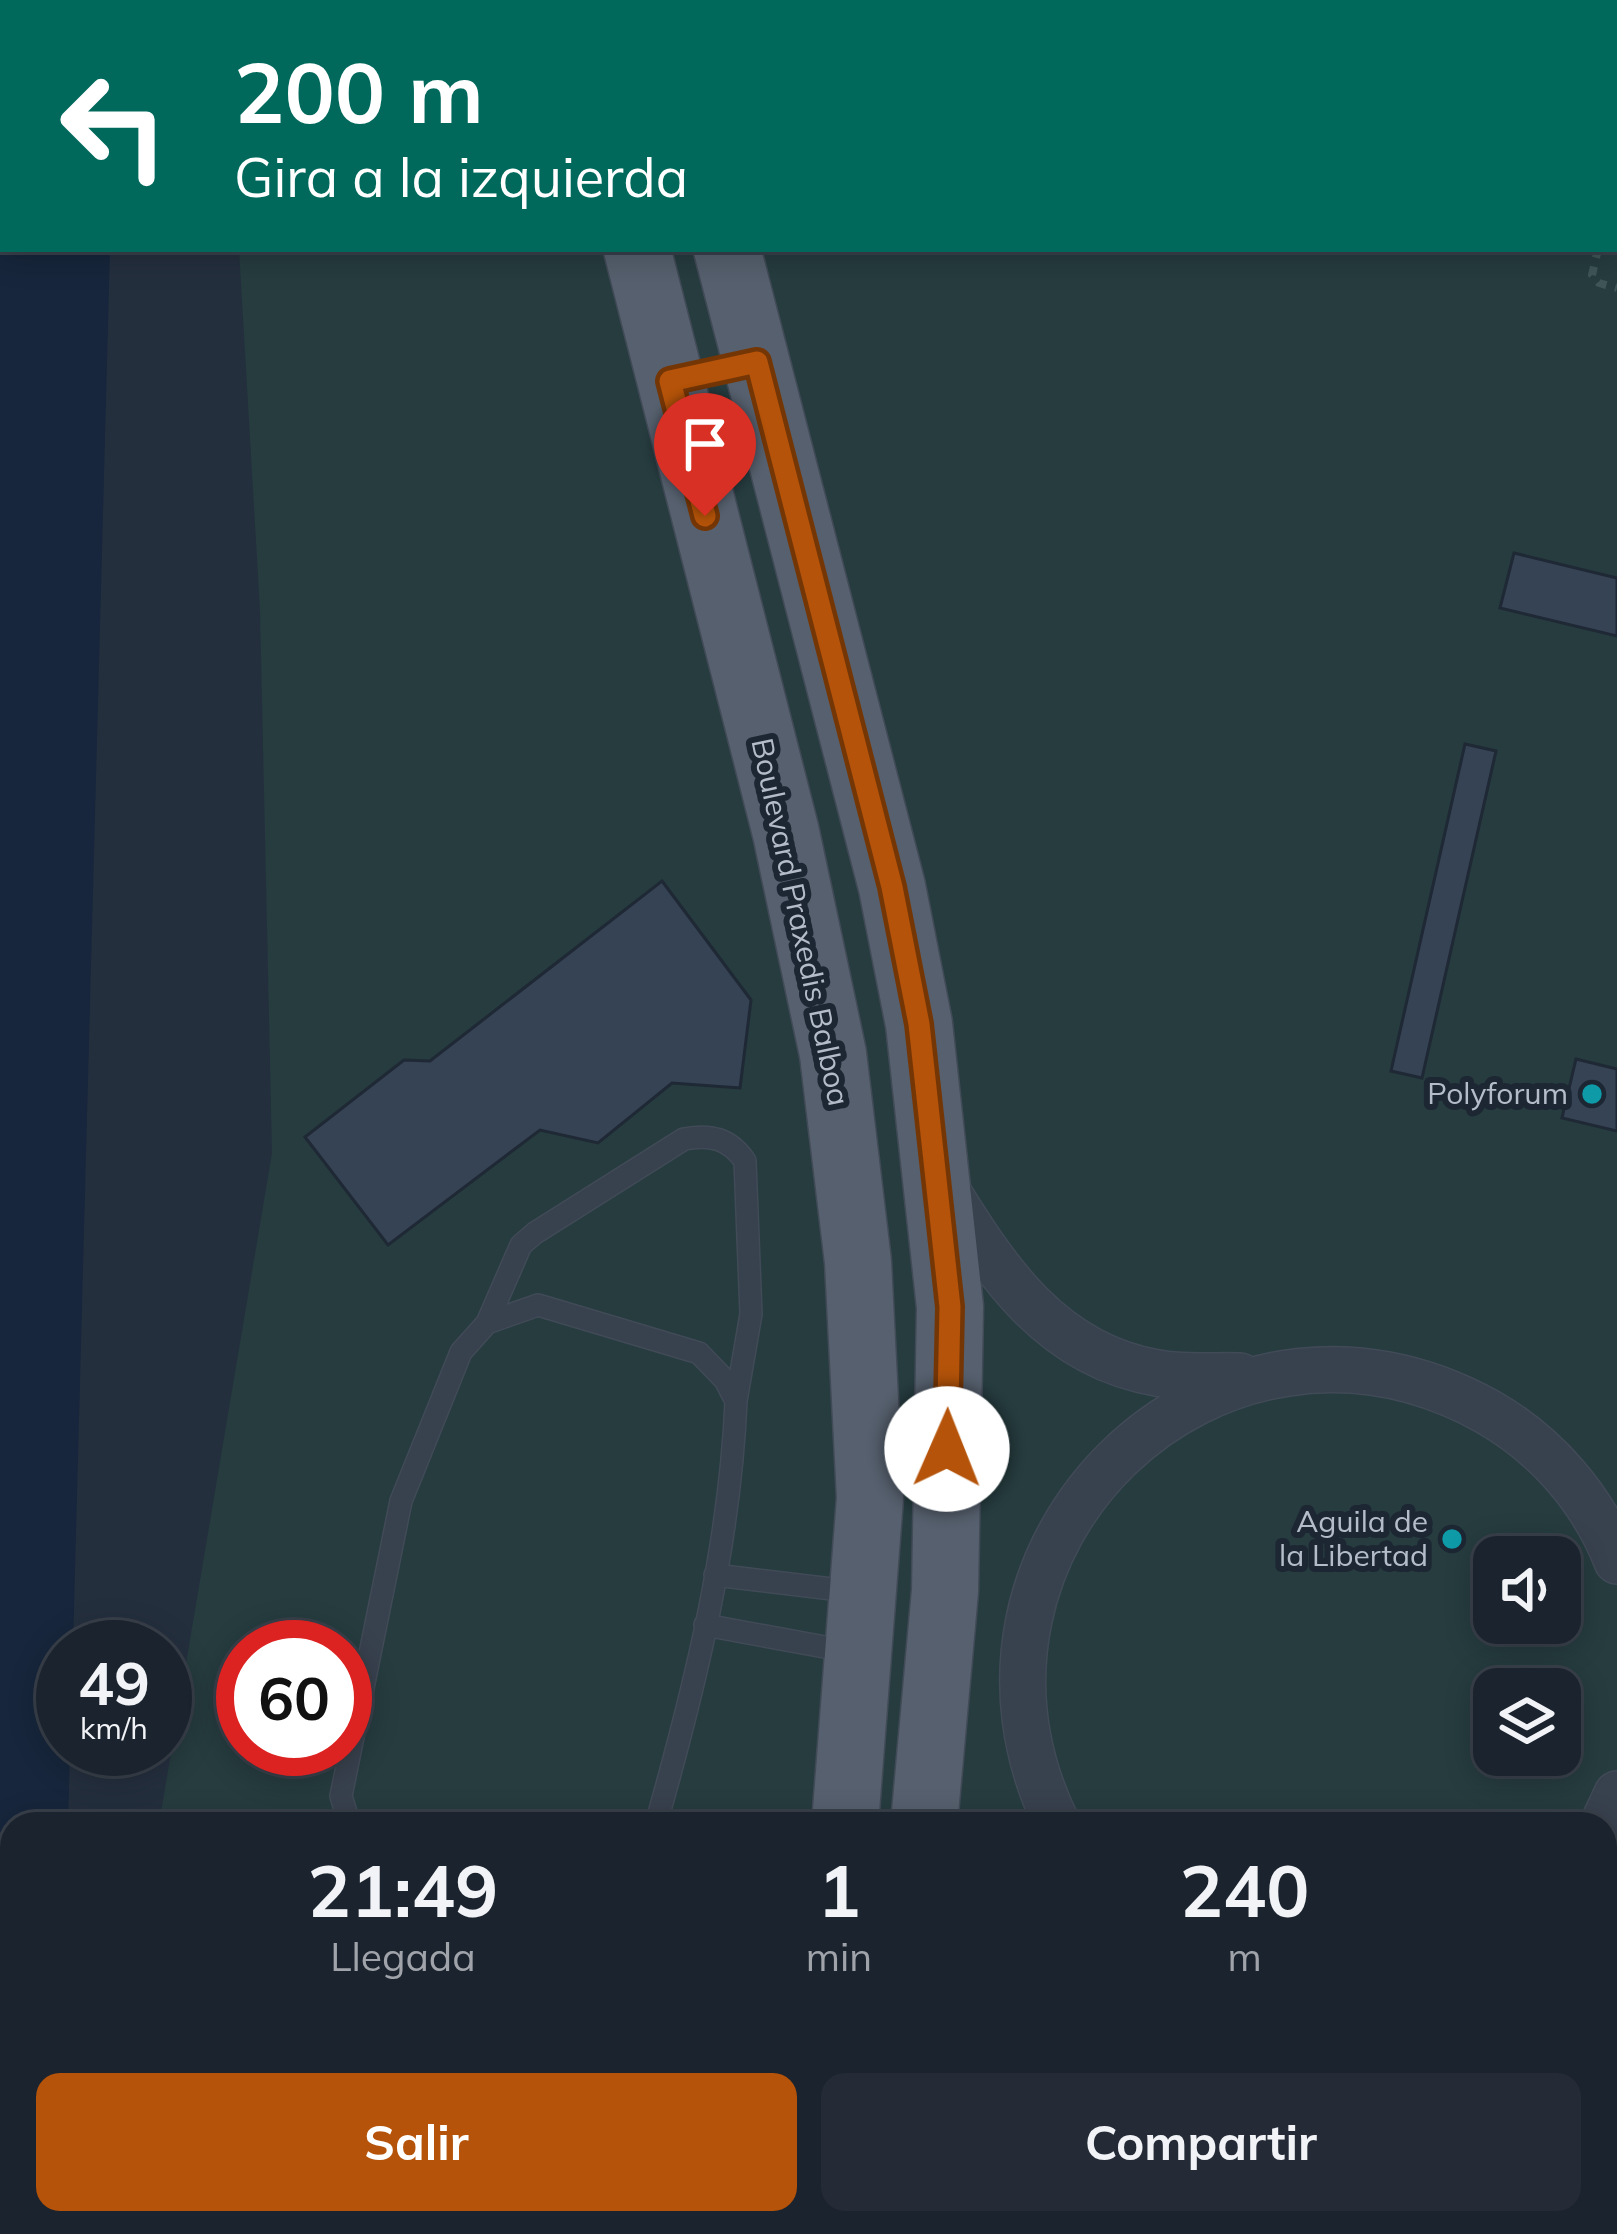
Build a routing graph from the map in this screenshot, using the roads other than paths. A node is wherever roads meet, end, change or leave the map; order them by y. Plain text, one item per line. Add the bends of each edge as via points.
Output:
1 (641, 252) edge
2 (728, 252) edge
3 (757, 362) junction
4 (670, 381) junction
5 (935, 1171) junction
6 (487, 1323) junction
7 (1267, 1377) junction
8 (736, 1402) junction
9 (1616, 1555) edge
10 (715, 1575) junction
11 (861, 1623) junction
12 (705, 1624) junction
13 (346, 1812) edge
14 (659, 1812) edge
15 (846, 1812) edge
16 (924, 1812) edge
17 (1052, 1812) edge

1 - 4 main road, Boulevard Praxedis Balboa
2 - 3 main road
3 - 4 main road
3 - 5 main road via 892,887 919,1024
4 - 11 main road, Boulevard Praxedis Balboa via 786,833 833,1054 858,1262 870,1498
5 - 7 street via 1000,1272 1067,1339 1158,1374
5 - 16 main road via 950,1307 946,1544
6 - 8 lane via 538,1305 699,1353
6 - 8 lane via 521,1245 535,1233 684,1139 709,1135 745,1162 751,1314
6 - 13 lane via 461,1352 401,1501 341,1796
7 - 9 street via 1357,1370 1472,1403 1546,1455
7 - 17 street via 1209,1395 1132,1443 1057,1538 1027,1622 1022,1682 1035,1772
8 - 10 lane
10 - 11 lane
10 - 12 lane
11 - 12 lane
11 - 15 main road, Boulevard Praxedis Balboa
12 - 14 lane

